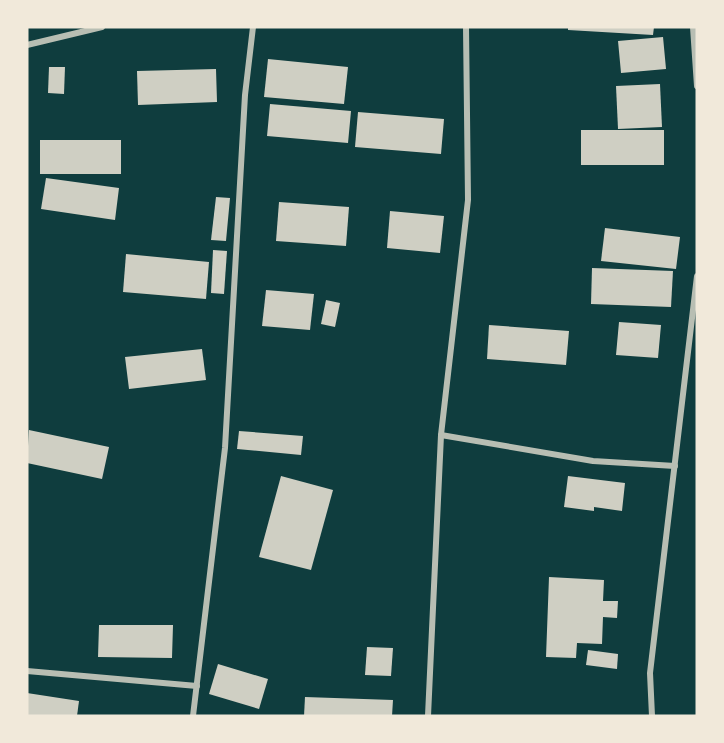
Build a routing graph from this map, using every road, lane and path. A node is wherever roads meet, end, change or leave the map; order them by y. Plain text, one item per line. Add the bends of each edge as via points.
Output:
1 (102, 27) edge
2 (253, 27) edge
3 (466, 27) edge
4 (693, 27) edge
5 (27, 45) edge
6 (697, 86) edge
7 (697, 276) edge
8 (441, 435) junction
9 (675, 466) junction
10 (27, 671) edge
11 (197, 686) junction
12 (193, 716) edge
13 (429, 716) edge
14 (652, 716) edge

1 - 5 street
2 - 11 street via 244,95 225,448
3 - 8 street via 468,200
4 - 6 street
7 - 9 street
8 - 9 street via 593,461
8 - 13 street
9 - 14 street via 650,673
10 - 11 street
11 - 12 street

